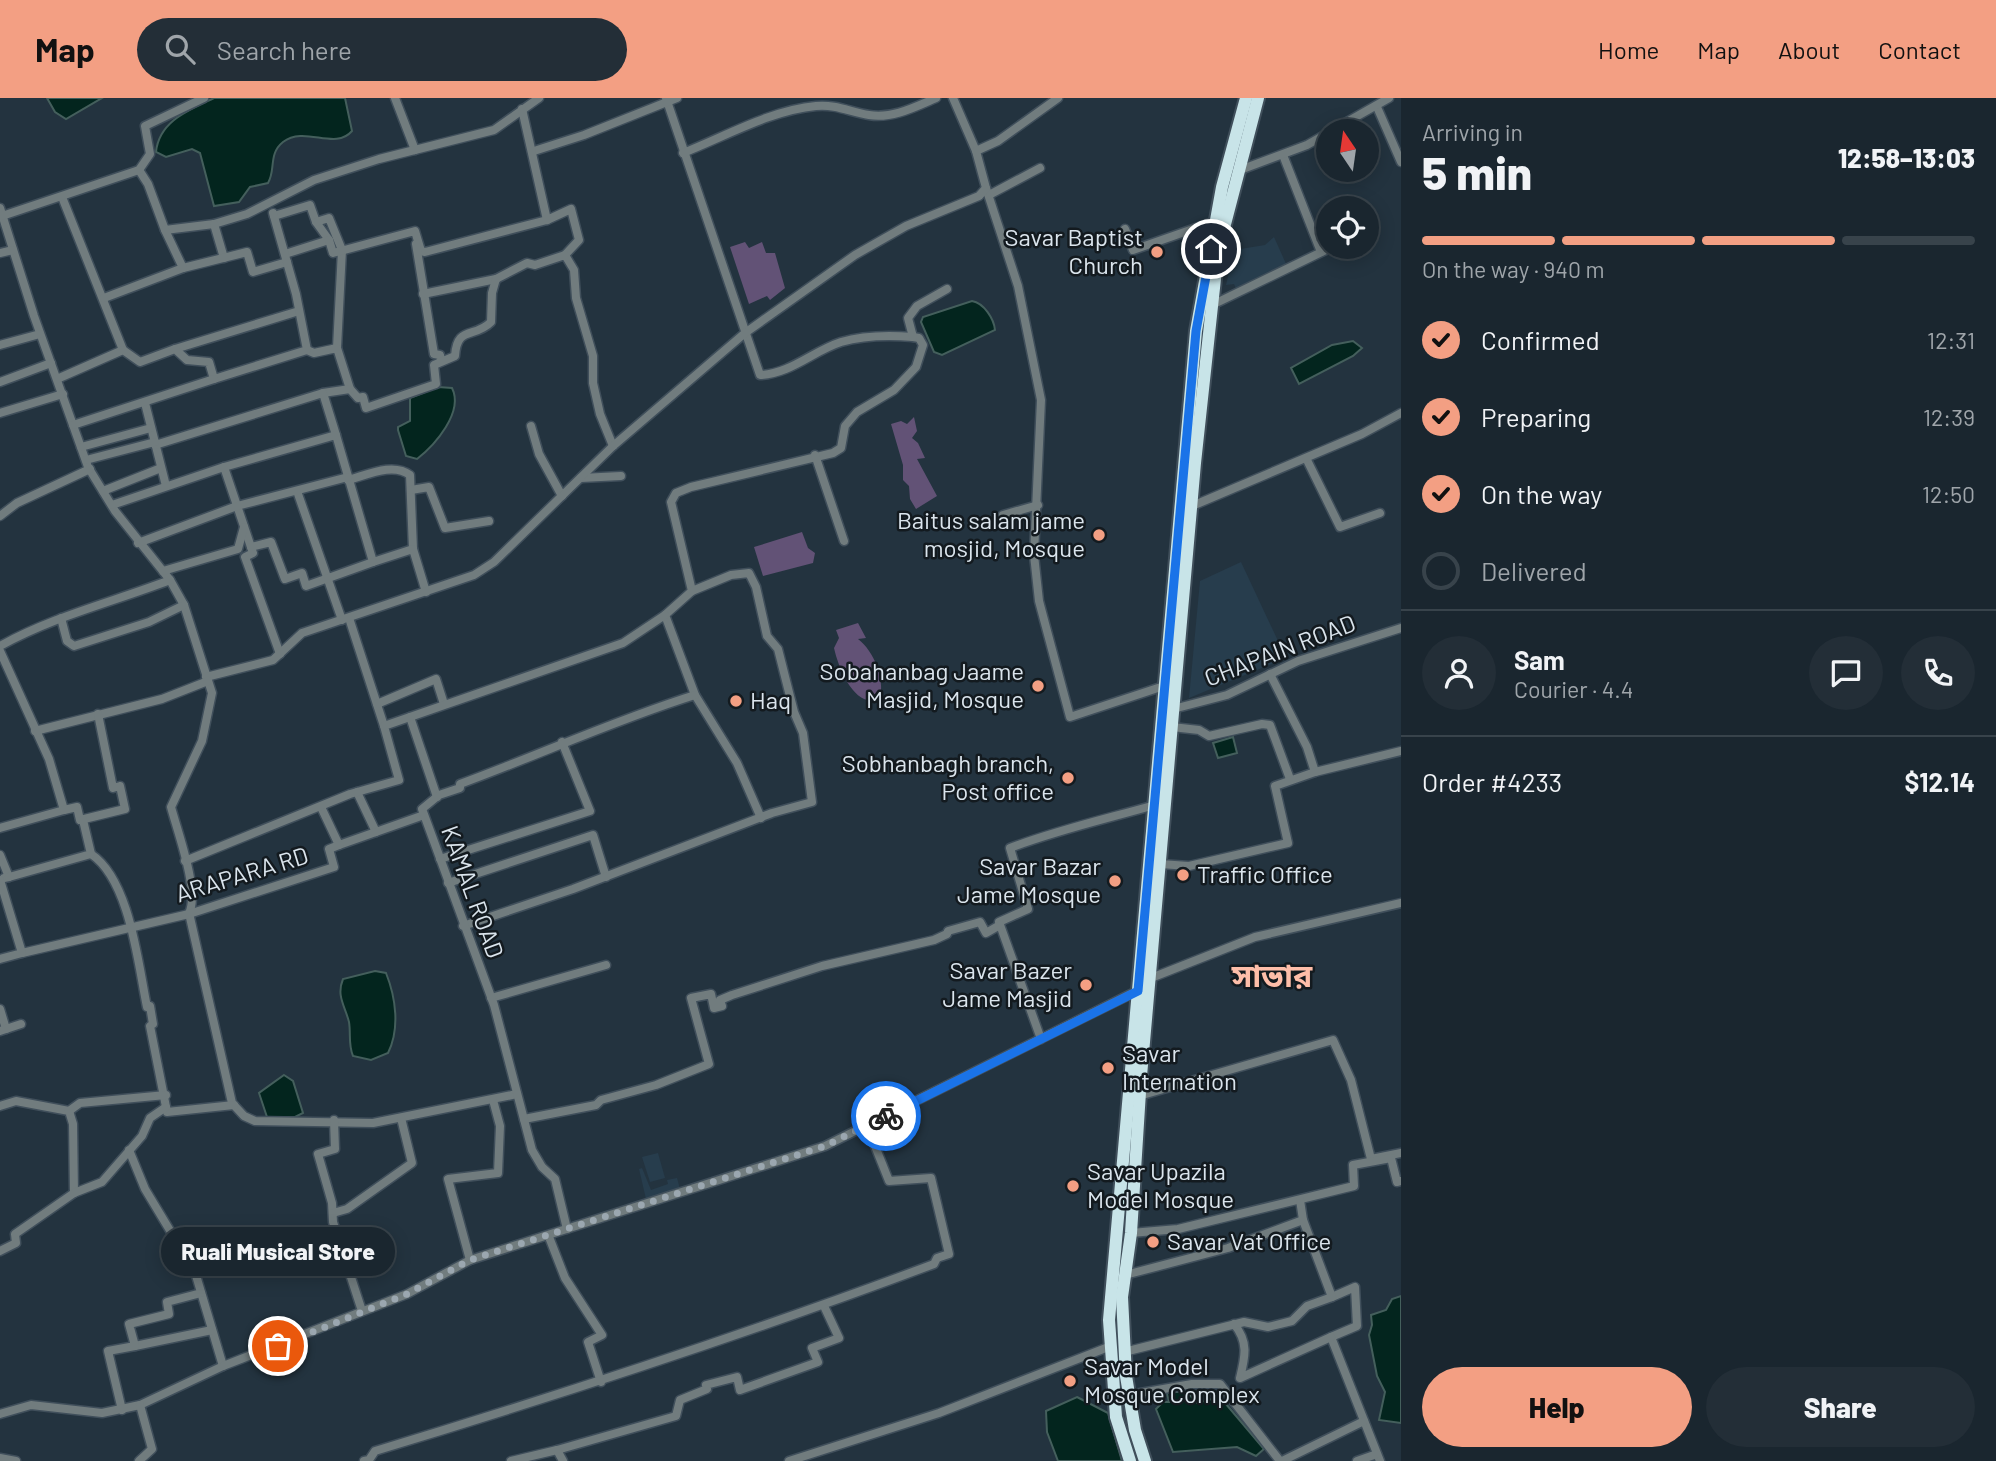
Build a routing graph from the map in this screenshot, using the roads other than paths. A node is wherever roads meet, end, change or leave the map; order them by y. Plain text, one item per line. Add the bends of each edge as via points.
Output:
1 (204, 98) edge
2 (395, 98) edge
3 (539, 98) edge
4 (677, 98) edge
5 (936, 98) edge
6 (953, 98) edge
7 (1058, 98) edge
8 (1246, 98) edge
9 (1258, 98) edge
10 (1390, 98) edge
11 (666, 100) edge
12 (1377, 107) junction
13 (522, 109) junction
14 (1354, 119) edge
15 (1316, 139) edge
16 (415, 149) junction
17 (534, 150) junction
18 (976, 151) junction
19 (683, 153) junction
20 (1283, 155) junction
21 (1401, 162) edge
22 (1040, 168) dead end
23 (139, 170) junction
24 (1240, 170) junction
25 (988, 192) junction
26 (62, 197) junction
27 (1, 212) edge
28 (547, 220) junction
29 (1216, 221) junction
30 (316, 222) junction
31 (214, 224) junction
32 (1125, 229) dead end
33 (165, 230) junction
34 (415, 231) junction
35 (1316, 239) edge
36 (329, 240) junction
37 (13, 250) junction
38 (342, 250) junction
39 (0, 253) edge
40 (1316, 254) edge
41 (565, 255) junction
42 (224, 258) junction
43 (286, 258) junction
44 (183, 268) junction
45 (496, 279) junction
46 (947, 289) dead end
47 (424, 294) junction
48 (104, 298) junction
49 (1212, 305) junction
50 (299, 311) junction
51 (745, 333) junction
52 (40, 334) junction
53 (913, 337) junction
54 (0, 345) edge
55 (337, 348) junction
56 (175, 349) junction
57 (123, 350) junction
58 (307, 350) junction
59 (441, 360) junction
60 (51, 363) junction
61 (57, 379) junction
62 (214, 379) junction
63 (0, 382) edge
64 (350, 390) junction
65 (323, 393) junction
66 (63, 394) junction
67 (145, 403) junction
68 (0, 413) edge
69 (1401, 413) edge
70 (73, 425) junction
71 (531, 426) dead end
72 (151, 428) junction
73 (335, 435) junction
74 (155, 443) junction
75 (613, 446) junction
76 (81, 447) junction
77 (815, 455) junction
78 (1306, 458) junction
79 (86, 460) junction
80 (223, 467) junction
81 (161, 468) junction
82 (90, 469) junction
83 (621, 476) dead end
84 (581, 478) junction
85 (348, 479) junction
86 (166, 486) junction
87 (103, 491) junction
88 (297, 491) junction
89 (411, 491) junction
90 (562, 496) junction
91 (112, 505) junction
92 (1038, 505) junction
93 (237, 506) junction
94 (1192, 506) junction
95 (1381, 513) dead end
96 (1003, 515) dead end
97 (0, 516) edge
98 (489, 521) dead end
99 (244, 527) junction
100 (844, 541) dead end
101 (138, 543) junction
102 (251, 547) junction
103 (413, 549) junction
104 (373, 562) junction
105 (163, 570) junction
106 (329, 578) junction
107 (170, 580) junction
108 (692, 591) junction
109 (426, 592) junction
110 (184, 605) junction
111 (665, 615) junction
112 (61, 618) junction
113 (345, 619) junction
114 (1401, 628) edge
115 (0, 648) edge
116 (279, 654) junction
117 (1270, 674) junction
118 (207, 679) junction
119 (1164, 686) junction
120 (695, 695) junction
121 (376, 704) junction
122 (444, 704) junction
123 (1173, 709) junction
124 (98, 715) junction
125 (410, 717) junction
126 (384, 726) junction
127 (1172, 727) junction
128 (35, 731) junction
129 (562, 742) junction
130 (1401, 751) edge
131 (1315, 772) junction
132 (1290, 779) junction
133 (357, 792) junction
134 (437, 797) junction
135 (1155, 805) junction
136 (321, 807) junction
137 (64, 810) junction
138 (424, 815) junction
139 (761, 818) junction
140 (83, 820) junction
141 (0, 828) edge
142 (376, 832) junction
143 (339, 845) junction
144 (91, 854) junction
145 (0, 855) edge
146 (440, 859) junction
147 (185, 861) junction
148 (1160, 864) junction
149 (606, 877) junction
150 (3, 879) edge
151 (448, 883) junction
152 (1401, 903) edge
153 (190, 914) junction
154 (1000, 925) junction
155 (130, 926) junction
156 (463, 926) junction
157 (22, 953) junction
158 (0, 959) edge
159 (606, 965) dead end
160 (1151, 978) junction
161 (1138, 991) junction
162 (491, 998) junction
163 (0, 1009) edge
164 (21, 1024) dead end
165 (3, 1030) edge
166 (1041, 1039) junction
167 (166, 1094) junction
168 (517, 1094) junction
169 (1139, 1096) junction
170 (493, 1100) junction
171 (234, 1105) junction
172 (0, 1107) edge
173 (166, 1107) junction
174 (69, 1111) junction
175 (401, 1118) junction
176 (524, 1119) junction
177 (334, 1120) junction
178 (867, 1126) junction
179 (129, 1150) junction
180 (1401, 1153) edge
181 (1401, 1181) edge
182 (74, 1193) junction
183 (1300, 1200) junction
184 (332, 1213) junction
185 (1303, 1220) junction
186 (567, 1229) junction
187 (1131, 1233) junction
188 (549, 1237) junction
189 (0, 1251) edge
190 (470, 1260) junction
191 (1125, 1275) junction
192 (201, 1293) junction
193 (1332, 1297) junction
194 (824, 1306) junction
195 (362, 1311) junction
196 (1234, 1324) junction
197 (212, 1330) junction
198 (1331, 1337) junction
199 (135, 1346) junction
200 (1111, 1346) junction
201 (1124, 1352) junction
202 (223, 1366) junction
203 (601, 1382) junction
204 (1129, 1395) junction
205 (140, 1405) junction
206 (122, 1410) junction
207 (0, 1414) edge
208 (1364, 1421) junction
209 (557, 1450) junction
210 (1379, 1457) edge
211 (0, 1458) edge
212 (16, 1461) edge
213 (139, 1461) edge
214 (363, 1461) edge
215 (511, 1461) edge
216 (563, 1461) edge
217 (789, 1461) edge
218 (1130, 1461) edge
219 (1144, 1461) edge
220 (1281, 1461) edge
221 (1357, 1461) edge

1 - 23 street via 145,126 150,154
2 - 16 street
3 - 13 street
4 - 11 street
5 - 19 street via 900,113 876,116 839,106 813,106 772,117
6 - 18 street
7 - 18 street via 998,141
8 - 29 highway
9 - 24 highway
10 - 12 street
11 - 17 street via 584,135
11 - 19 street
12 - 14 street
12 - 21 street
13 - 16 street via 494,130
13 - 17 street
15 - 20 street
16 - 31 street via 314,180 247,214
17 - 28 street
18 - 25 street
19 - 51 street
20 - 24 street
20 - 35 street
22 - 25 street
23 - 26 street
23 - 33 street
24 - 49 highway via 1218,251
25 - 51 street via 906,226 855,255
25 - 92 street via 1018,286 1041,400
26 - 27 street
26 - 48 street
27 - 37 street
28 - 34 street via 425,252
28 - 41 street via 571,209 579,240
29 - 32 street via 1133,250
29 - 119 highway via 1196,331
30 - 36 street
30 - 38 street via 330,218
30 - 43 street via 310,205 274,215
31 - 33 street
31 - 42 street
33 - 44 street
34 - 38 street
34 - 47 street
36 - 38 street via 333,253
36 - 43 street
37 - 39 street
37 - 52 street
38 - 55 street
40 - 49 street
41 - 45 street via 536,265 527,263
41 - 75 street via 574,270 576,298 593,356 593,383
42 - 43 street via 247,252 253,272
42 - 44 street
43 - 50 street
44 - 48 street
45 - 47 street
45 - 59 street via 491,323 460,336 455,356
46 - 53 street via 912,312 908,318
47 - 59 street via 434,354
48 - 57 street
49 - 94 highway
50 - 56 street
50 - 58 street
51 - 53 street via 760,375 782,372 840,343 875,336
51 - 75 street
52 - 54 street
52 - 60 street
53 - 77 street via 923,345 916,367 894,390 856,412 845,426 841,448
55 - 58 street
55 - 64 street
56 - 57 street via 140,362
56 - 62 street via 187,360 209,362
57 - 61 street
58 - 62 street
59 - 64 street via 434,365 436,384 366,408 363,397
60 - 61 street
60 - 63 street
61 - 66 street
62 - 67 street
64 - 65 street
65 - 73 street
65 - 74 street
66 - 68 street
66 - 70 street
67 - 70 street
67 - 72 street
69 - 78 street
70 - 76 street
71 - 90 street via 539,454
72 - 74 street
72 - 76 street
73 - 80 street
73 - 85 street
74 - 79 street
74 - 81 street
75 - 84 street
76 - 79 street
77 - 100 street
77 - 108 street via 676,493 672,515
78 - 94 street
78 - 95 street via 1340,527
79 - 82 street
80 - 86 street
80 - 93 street
81 - 86 street
81 - 87 street
82 - 87 street
82 - 97 street via 17,503
83 - 84 street
84 - 90 street
85 - 88 street
85 - 89 street via 403,470 410,475
85 - 104 street
86 - 91 street
87 - 91 street
88 - 93 street
88 - 106 street
89 - 98 street via 429,487 446,528
89 - 103 street
90 - 109 street via 494,562 474,575
91 - 101 street
92 - 96 street
92 - 119 street via 1034,555 1039,601 1070,716
93 - 99 street
93 - 101 street
94 - 123 highway
99 - 102 street
99 - 105 street via 238,549
101 - 105 street
102 - 106 street via 271,542 285,579 302,573 306,586
102 - 116 street via 253,552 245,557
103 - 104 street
103 - 109 street
104 - 106 street
105 - 107 street
106 - 113 street
107 - 110 street
107 - 112 street
108 - 111 street
108 - 139 street via 731,575 749,573 767,636 778,649 786,675 803,733 812,802
109 - 113 street
110 - 112 street via 149,622 74,646 67,641
110 - 118 street
111 - 120 street
111 - 122 street via 622,643
112 - 115 street
113 - 116 street via 302,633
113 - 121 street
114 - 117 street, CHAPAIN ROAD
115 - 128 street
116 - 118 street via 273,660
117 - 123 street, CHAPAIN ROAD via 1227,695
117 - 131 street
118 - 124 street via 162,699
118 - 147 street via 211,708 202,741 171,807
119 - 135 highway
120 - 129 street, KAMAL ROAD
120 - 139 street via 737,763
121 - 122 street via 436,679
121 - 126 street
122 - 125 street
123 - 127 highway
124 - 128 street
124 - 140 street via 113,788 120,786 125,810
125 - 126 street
125 - 134 street
126 - 133 street via 399,780
127 - 132 street via 1209,736 1270,725
127 - 148 highway
128 - 137 street
129 - 134 street, KAMAL ROAD
129 - 146 street via 590,811
130 - 131 street
131 - 132 street
132 - 148 street via 1275,786 1288,843 1189,866
133 - 136 street
133 - 142 street
134 - 138 street, KAMAL ROAD via 422,809
135 - 154 street via 1069,831 1051,832 1010,848 1028,909
135 - 161 highway
136 - 143 street
136 - 147 street
137 - 140 street via 77,807
137 - 141 street
138 - 142 street
138 - 146 street, KAMAL ROAD
139 - 149 street
140 - 144 street
142 - 143 street
143 - 153 street, ARAPARA RD via 329,849 334,867
144 - 150 street
144 - 155 street via 110,873
145 - 150 street
146 - 151 street, KAMAL ROAD
147 - 153 street via 193,906
148 - 160 highway
149 - 151 street via 593,835
149 - 156 street
150 - 157 street
151 - 156 street, KAMAL ROAD
152 - 160 street via 1255,937
153 - 155 street, ARAPARA RD
153 - 171 street
154 - 166 street
154 - 176 street via 986,933 980,922 934,940 822,966 732,995 714,1008 711,994 691,998 709,1064 597,1105
155 - 157 street, ARAPARA RD
155 - 167 street
156 - 162 street, KAMAL ROAD
157 - 158 street, ARAPARA RD
159 - 162 street
160 - 169 highway
161 - 166 street
161 - 200 highway via 1109,1320
162 - 168 street, KAMAL ROAD
163 - 165 street
164 - 165 street
166 - 178 street
167 - 173 street
167 - 174 street via 80,1103
168 - 170 street
168 - 176 street, KAMAL ROAD
169 - 180 street via 1333,1040 1351,1080 1371,1158
169 - 187 highway
170 - 175 street
170 - 190 street via 499,1126 498,1173 448,1179
171 - 173 street via 167,1112
171 - 177 street via 255,1121
172 - 174 street via 16,1101
173 - 179 street via 150,1118
174 - 182 street
175 - 177 street via 373,1123
175 - 184 street via 412,1163 347,1209
176 - 186 street, KAMAL ROAD via 532,1150 555,1179
177 - 184 street via 335,1149 318,1154
178 - 186 street via 825,1146
178 - 194 street via 889,1181 931,1178 949,1254
179 - 182 street via 102,1182
179 - 192 street via 145,1189 195,1272
181 - 183 street via 1397,1182 1391,1158 1353,1165 1354,1186
182 - 189 street via 15,1234 16,1243
183 - 185 street
183 - 187 street via 1178,1229
184 - 195 street
185 - 191 street via 1228,1248
185 - 193 street
186 - 188 street
187 - 191 highway
188 - 190 street
188 - 203 street via 565,1278 602,1335 588,1342
190 - 195 street via 407,1294
191 - 201 highway
192 - 197 street
192 - 199 street via 167,1302 169,1314 129,1324
193 - 196 street via 1307,1306 1292,1321 1268,1327
193 - 198 street via 1355,1287 1358,1313 1357,1326
194 - 203 street
194 - 209 street via 839,1338 812,1348 818,1362 740,1390 737,1377 706,1385 707,1389 680,1400 676,1416
195 - 202 street
196 - 198 street via 1243,1335 1246,1352 1240,1378
196 - 201 street
197 - 199 street
197 - 202 street
198 - 208 street
199 - 206 street via 108,1352
200 - 217 street via 939,1413
200 - 218 highway via 1116,1417
201 - 204 highway
202 - 205 street
203 - 214 street via 375,1451
204 - 219 highway
204 - 220 street via 1220,1384
205 - 206 street
205 - 213 street via 152,1449
206 - 207 street via 87,1412 31,1405
208 - 210 street
208 - 220 street
209 - 215 street
209 - 216 street
210 - 221 street
211 - 212 street

